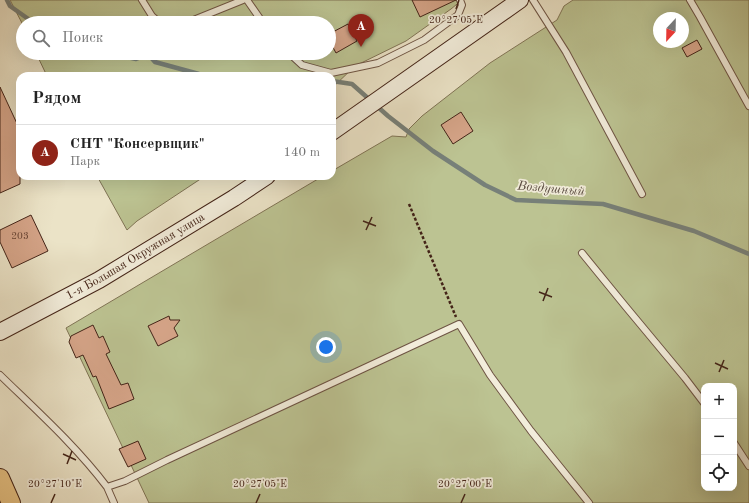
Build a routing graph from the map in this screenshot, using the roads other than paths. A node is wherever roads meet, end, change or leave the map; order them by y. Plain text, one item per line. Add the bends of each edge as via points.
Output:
1 (142, 0) edge
2 (243, 0) edge
3 (247, 0) edge
4 (460, 0) edge
5 (520, 0) edge
6 (533, 0) edge
7 (690, 0) edge
8 (152, 16) edge
9 (203, 16) edge
10 (258, 16) edge
11 (297, 60) edge
12 (327, 72) edge
13 (336, 72) edge
14 (749, 106) edge
15 (336, 129) edge
16 (261, 180) edge
17 (642, 194) dead end
18 (582, 252) dead end
19 (0, 332) edge
20 (0, 375) edge
21 (701, 399) edge
22 (737, 448) edge
23 (749, 466) edge
24 (0, 478) edge
25 (107, 488) junction
26 (11, 503) edge
27 (114, 503) edge
28 (589, 503) edge

1 - 8 lane
2 - 9 lane
3 - 10 lane
4 - 13 lane via 462,5 458,15 424,40 378,63
5 - 15 street
6 - 17 lane via 566,52
7 - 14 lane
11 - 12 lane via 302,65
16 - 19 street, 1-я Большая Окружная улица via 99,280
18 - 21 lane
20 - 25 lane via 77,450
22 - 23 lane
24 - 26 main road
25 - 27 lane
25 - 28 lane via 459,324 494,381

